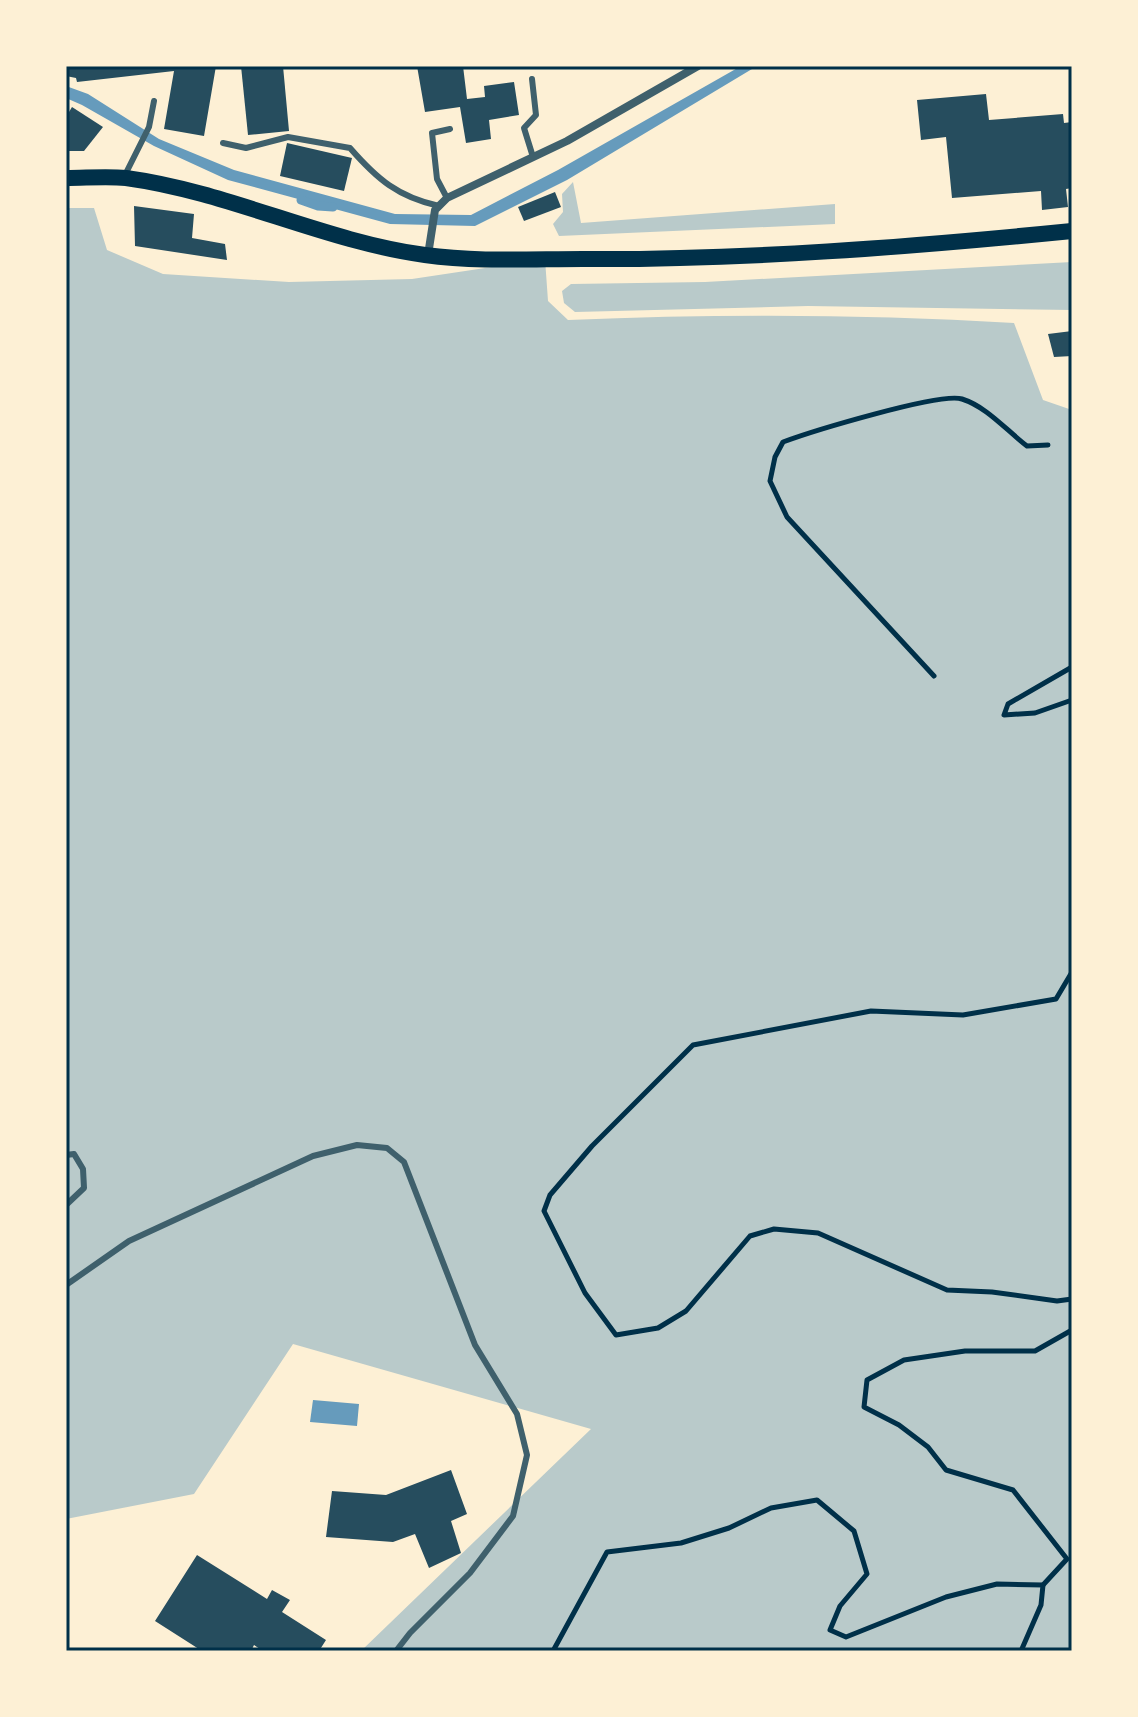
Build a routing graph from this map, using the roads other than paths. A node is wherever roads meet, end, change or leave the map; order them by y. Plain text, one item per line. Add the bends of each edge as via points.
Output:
1 (698, 66) edge
2 (532, 79) dead end
3 (154, 101) dead end
4 (450, 129) dead end
5 (223, 143) dead end
6 (533, 157) junction
7 (66, 178) edge
8 (123, 178) junction
9 (447, 198) junction
10 (437, 208) junction
11 (1072, 231) edge
12 (428, 256) junction
13 (66, 1155) edge
14 (66, 1205) edge
15 (66, 1285) edge
16 (396, 1651) edge

1 - 6 street
2 - 6 lane via 536,115 524,128
3 - 8 lane via 149,127
4 - 9 lane via 432,133 437,179
5 - 10 lane via 246,148 288,137 350,148 368,169 411,200
6 - 9 street
7 - 8 main road
8 - 12 main road
9 - 10 street
10 - 12 street
11 - 12 main road via 662,259
13 - 14 lane via 74,1154 83,1169 84,1188
15 - 16 lane via 129,1241 313,1156 357,1145 387,1148 404,1162 475,1345 517,1414 527,1455 513,1516 470,1573

